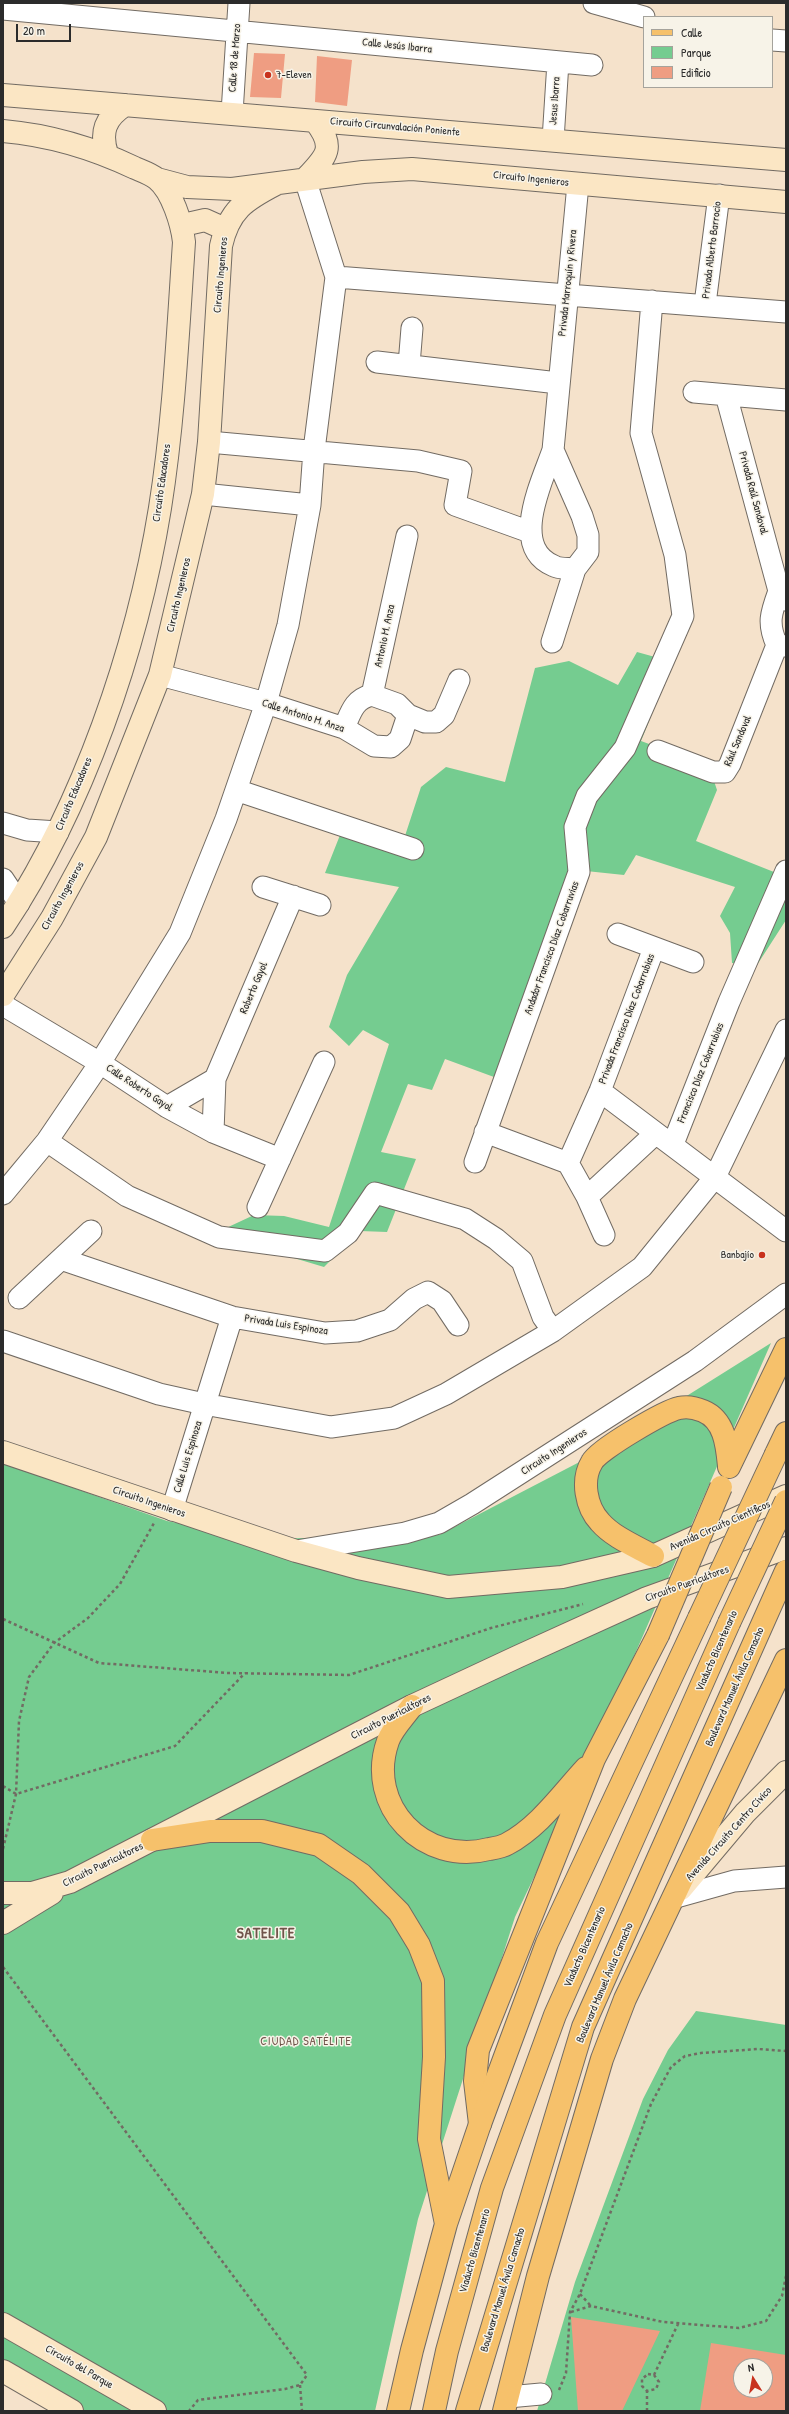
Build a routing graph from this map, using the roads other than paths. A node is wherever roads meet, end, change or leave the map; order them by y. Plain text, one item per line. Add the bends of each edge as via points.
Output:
1 (239, 3) edge
2 (594, 3) edge
3 (3, 9) edge
4 (643, 17) edge
5 (236, 30) junction
6 (773, 40) edge
7 (786, 41) edge
8 (558, 62) junction
9 (592, 65) dead end
10 (3, 95) edge
11 (125, 105) junction
12 (232, 113) junction
13 (315, 121) junction
14 (8, 135) edge
15 (553, 140) junction
16 (107, 154) junction
17 (786, 160) edge
18 (157, 179) junction
19 (305, 179) junction
20 (276, 184) junction
21 (578, 184) junction
22 (719, 195) junction
23 (786, 202) edge
24 (183, 225) junction
25 (225, 229) junction
26 (336, 277) junction
27 (566, 293) junction
28 (652, 302) junction
29 (705, 304) junction
30 (786, 312) edge
31 (412, 328) dead end
32 (377, 362) dead end
33 (409, 365) junction
34 (558, 383) junction
35 (694, 392) dead end
36 (726, 395) junction
37 (786, 400) edge
38 (209, 442) junction
39 (314, 450) junction
40 (553, 450) junction
41 (203, 494) junction
42 (310, 505) junction
43 (530, 532) junction
44 (407, 536) dead end
45 (575, 569) junction
46 (782, 596) edge
47 (552, 642) dead end
48 (781, 646) edge
49 (160, 675) junction
50 (459, 680) dead end
51 (372, 695) junction
52 (266, 703) junction
53 (408, 715) junction
54 (344, 728) junction
55 (658, 751) dead end
56 (236, 790) junction
57 (3, 823) edge
58 (58, 832) junction
59 (413, 848) dead end
60 (786, 871) edge
61 (3, 880) edge
62 (263, 887) dead end
63 (293, 896) junction
64 (19, 903) junction
65 (320, 905) dead end
66 (3, 927) edge
67 (618, 934) dead end
68 (654, 948) junction
69 (693, 962) dead end
70 (3, 995) edge
71 (3, 1005) edge
72 (786, 1030) edge
73 (324, 1062) dead end
74 (100, 1063) junction
75 (215, 1079) junction
76 (600, 1091) junction
77 (167, 1107) junction
78 (214, 1132) junction
79 (485, 1132) junction
80 (665, 1138) junction
81 (48, 1141) junction
82 (280, 1159) junction
83 (475, 1162) dead end
84 (568, 1163) junction
85 (714, 1177) junction
86 (3, 1194) edge
87 (587, 1197) junction
88 (258, 1207) dead end
89 (91, 1231) dead end
90 (786, 1231) edge
91 (604, 1235) dead end
92 (61, 1259) junction
93 (786, 1294) edge
94 (19, 1298) dead end
95 (232, 1317) junction
96 (458, 1325) dead end
97 (553, 1331) junction
98 (3, 1341) edge
99 (786, 1349) edge
100 (204, 1404) junction
101 (786, 1433) edge
102 (3, 1452) edge
103 (729, 1466) junction
104 (786, 1496) edge
105 (786, 1501) edge
106 (167, 1508) junction
107 (786, 1548) edge
108 (296, 1551) junction
109 (653, 1556) junction
110 (786, 1571) edge
111 (786, 1660) edge
112 (412, 1706) junction
113 (594, 1759) junction
114 (786, 1772) edge
115 (152, 1840) junction
116 (786, 1877) edge
117 (70, 1882) junction
118 (3, 1893) edge
119 (673, 1898) junction
120 (3, 1923) edge
121 (480, 2124) junction
122 (446, 2224) junction
123 (3, 2324) edge
124 (3, 2371) edge
125 (550, 2393) road end
126 (506, 2404) edge
127 (48, 2405) edge
128 (72, 2411) edge
129 (155, 2411) edge
130 (398, 2411) edge
131 (434, 2411) edge
132 (467, 2411) edge

1 - 5 street, Calle 18 de Marzo
2 - 4 street
3 - 5 street, Calle Jesús Ibarra
5 - 8 street, Calle Jesús Ibarra
5 - 12 street, Calle 18 de Marzo
6 - 7 street
8 - 9 street, Calle Jesús Ibarra
8 - 15 street, Jesus Ibarra
10 - 11 main road, Circuito Circunvalación Poniente
11 - 12 main road, Circuito Circunvalación Poniente
11 - 16 main road via 113,113 105,125 103,140
12 - 13 main road, Circuito Circunvalación Poniente
13 - 15 main road, Circuito Circunvalación Poniente
13 - 19 main road via 326,135 328,148 322,162
14 - 16 main road, Circuito Educadores via 58,139
15 - 17 main road, Circuito Circunvalación Poniente
16 - 18 main road, Circuito Educadores
18 - 20 main road, Circuito Ingenieros via 211,190
18 - 24 main road, Circuito Educadores via 170,197
19 - 20 main road, Circuito Ingenieros
19 - 21 main road, Circuito Ingenieros via 412,169
19 - 26 street
20 - 25 main road, Circuito Ingenieros via 249,198 234,212
21 - 22 main road, Circuito Ingenieros
21 - 27 street, Privada Marroquín y Rivera
22 - 23 main road, Circuito Ingenieros
22 - 29 street, Privada Alberto Barrocio
24 - 25 main road via 205,220
24 - 58 main road, Circuito Educadores via 184,242 173,393 158,516 133,632 101,730
25 - 38 main road, Circuito Ingenieros via 221,246
26 - 27 street
26 - 39 street
27 - 28 street
27 - 34 street, Privada Marroquín y Rivera
28 - 29 street
28 - 79 street, Andador Francisco Díaz Cobarruvias via 641,433 675,555 683,616 625,748 586,796 575,828 579,872
29 - 30 street
31 - 33 street
32 - 33 street
33 - 34 street
34 - 40 street, Privada Marroquín y Rivera
35 - 36 street
36 - 37 street
36 - 46 street, Privada Raúl Sandoval
38 - 39 street
38 - 41 main road, Circuito Ingenieros
39 - 42 street
39 - 43 street via 418,461 462,471 455,506
40 - 43 street, Privada Marroquín y Rivera via 534,507
40 - 45 street, Privada Marroquín y Rivera via 588,535 588,552
41 - 42 street
41 - 49 main road, Circuito Ingenieros
42 - 52 street via 288,625
43 - 45 street, Privada Marroquín y Rivera via 537,553 554,566
44 - 51 street, Antonio M. Anza
45 - 47 street, Privada Marroquín y Rivera
46 - 48 street via 771,612 770,631
48 - 55 street, Rául Sandoval via 725,772 713,772
49 - 52 street, Calle Antonio M. Anza
49 - 70 main road, Circuito Ingenieros via 96,837 52,918
50 - 53 street via 444,715 436,722 425,722
51 - 53 street via 397,704
51 - 54 street via 362,697 353,706
52 - 54 street, Calle Antonio M. Anza
52 - 56 street
53 - 54 street, Calle Antonio M. Anza via 400,739 391,747 374,746
56 - 59 street
56 - 74 street via 180,933
57 - 58 street via 27,830
58 - 64 main road, Circuito Educadores
60 - 80 street, Francisco Díaz Cobarrubias via 729,1002
61 - 64 street
62 - 63 street
63 - 65 street
63 - 75 street, Roberto Gayol
64 - 66 main road, Circuito Educadores
67 - 68 street, Privada Francisco Díaz Cobarrubias
68 - 69 street, Privada Francisco Díaz Cobarrubias
68 - 76 street, Privada Francisco Díaz Cobarrubias
71 - 74 street, Calle Roberto Gayol
72 - 85 street
73 - 82 street
74 - 77 street, Calle Roberto Gayol
74 - 81 street
75 - 77 street
75 - 78 street, Roberto Gayol
76 - 80 street
76 - 84 street
77 - 78 street, Calle Roberto Gayol
78 - 82 street, Calle Roberto Gayol
79 - 83 street, Andador Francisco Díaz Cobarruvias
79 - 84 street
80 - 85 street
80 - 87 street, Francisco Díaz Cobarrubias
81 - 86 street
81 - 97 street via 127,1196 219,1237 325,1251 348,1233 375,1193 465,1219 496,1239 522,1261 543,1317
82 - 88 street
84 - 87 street
85 - 90 street
85 - 97 street via 642,1266
87 - 91 street
89 - 92 street
92 - 94 street
92 - 95 street, Privada Luis Espinoza
93 - 108 street, Circuito Ingenieros via 695,1361 439,1523 405,1533
95 - 96 street, Privada Luis Espinoza via 325,1333 357,1331 390,1320 414,1299 428,1292 442,1301
95 - 100 street, Privada Luis Espinoza
97 - 100 street via 446,1394 394,1418 331,1427
98 - 100 street via 159,1394
99 - 103 main road
100 - 106 street, Calle Luis Espinoza
101 - 121 main road, bridge via 547,1943
102 - 106 main road, Circuito Ingenieros
103 - 109 main road via 726,1440 721,1428 709,1415 692,1408 669,1411 602,1450 592,1462 586,1494 590,1508 610,1531
103 - 113 main road, bridge via 722,1488 658,1635
104 - 109 main road, Avenida Circuito Científicos
105 - 131 main road, Viaducto Bicentenario, bridge via 555,2015 492,2188 447,2351
106 - 108 main road, Circuito Ingenieros
107 - 112 main road, Circuito Puericultores via 647,1598
108 - 109 main road, Circuito Ingenieros via 358,1568 448,1587 562,1576
110 - 132 main road, Boulevard Manuel Ávila Camacho via 583,2027
111 - 119 main road
112 - 113 main road via 388,1740 383,1768 384,1791 396,1816 415,1835 434,1846 477,1852 506,1845 532,1828
112 - 115 main road, Circuito Puericultores
113 - 121 main road via 478,2050 475,2081
114 - 119 main road, Avenida Circuito Centro Cívico via 745,1813
115 - 117 main road, Circuito Puericultores
115 - 122 main road via 210,1831 262,1831 319,1845 361,1874 400,1912 419,1945 433,1981 434,2057 429,2139
116 - 119 street via 734,1881
117 - 118 main road, Circuito Puericultores via 32,1893
117 - 120 main road
119 - 126 main road via 625,1999 602,2059 538,2276
121 - 122 main road
122 - 130 main road
123 - 129 main road, Circuito del Parque
124 - 127 main road
125 - 126 street
127 - 128 main road

